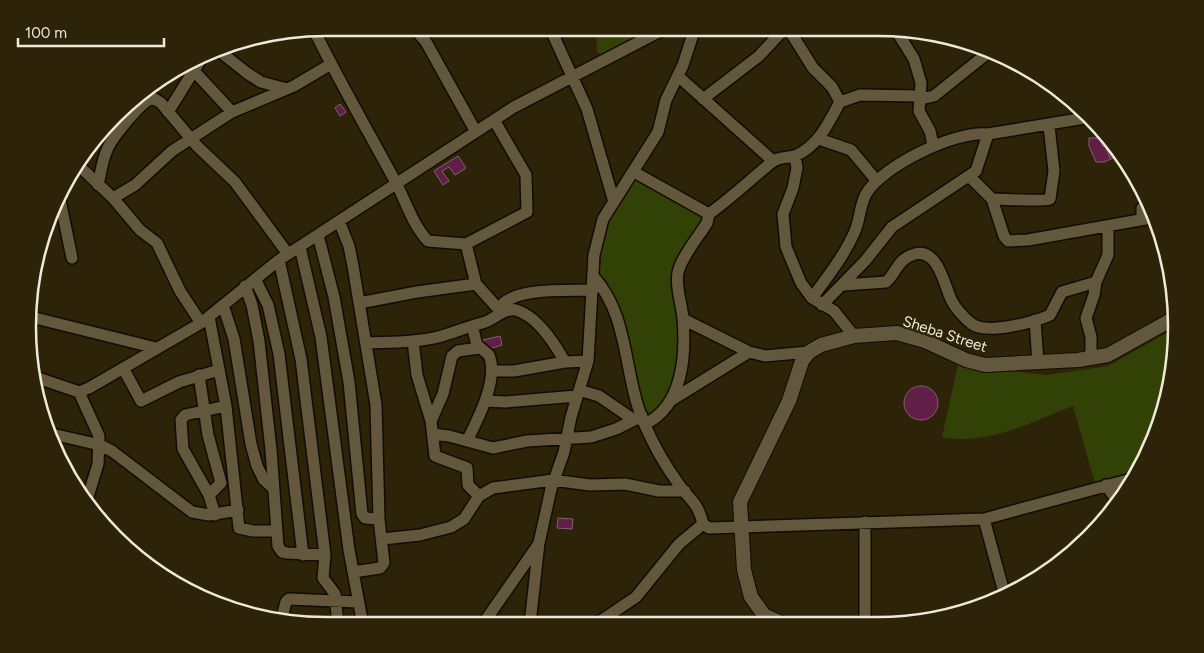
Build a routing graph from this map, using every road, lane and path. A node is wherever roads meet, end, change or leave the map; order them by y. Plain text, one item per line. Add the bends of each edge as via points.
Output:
1 (317, 36) edge
2 (421, 36) edge
3 (554, 36) edge
4 (651, 36) edge
5 (692, 36) edge
6 (779, 36) edge
7 (792, 36) edge
8 (898, 37) edge
9 (224, 55) edge
10 (984, 56) edge
11 (331, 64) junction
12 (196, 67) edge
13 (194, 71) junction
14 (678, 76) junction
15 (573, 77) junction
16 (287, 89) junction
17 (921, 96) junction
18 (703, 99) junction
19 (840, 102) junction
20 (168, 112) junction
21 (232, 112) junction
22 (1081, 119) edge
23 (494, 120) junction
24 (1049, 126) junction
25 (476, 132) junction
26 (988, 134) junction
27 (190, 139) junction
28 (819, 139) junction
29 (932, 145) junction
30 (795, 156) junction
31 (773, 161) junction
32 (82, 169) edge
33 (634, 172) junction
34 (969, 176) junction
35 (876, 180) junction
36 (98, 184) junction
37 (397, 184) junction
38 (113, 198) junction
39 (992, 199) junction
40 (614, 202) junction
41 (62, 207) edge
42 (709, 214) junction
43 (1146, 218) edge
44 (339, 221) junction
45 (1108, 226) junction
46 (318, 234) junction
47 (466, 244) junction
48 (300, 247) junction
49 (283, 257) junction
50 (72, 258) dead end
51 (594, 276) junction
52 (255, 279) junction
53 (1096, 282) junction
54 (476, 284) junction
55 (844, 285) junction
56 (245, 286) junction
57 (593, 290) junction
58 (817, 302) junction
59 (359, 303) junction
60 (223, 305) junction
61 (501, 311) junction
62 (36, 319) edge
63 (683, 319) junction
64 (205, 320) junction
65 (1035, 320) junction
66 (1168, 322) edge
67 (472, 326) junction
68 (854, 336) junction
69 (413, 341) junction
70 (366, 343) junction
71 (156, 348) junction
72 (479, 348) junction
73 (748, 352) junction
74 (809, 352) junction
75 (1091, 358) junction
76 (588, 361) junction
77 (565, 362) junction
78 (1038, 363) junction
79 (122, 368) junction
80 (219, 370) junction
81 (492, 371) junction
82 (199, 375) junction
83 (41, 379) edge
84 (79, 392) junction
85 (578, 393) junction
86 (486, 401) junction
87 (670, 401) junction
88 (226, 406) junction
89 (204, 411) junction
90 (640, 420) junction
91 (431, 421) junction
92 (433, 434) junction
93 (57, 435) edge
94 (568, 437) junction
95 (467, 441) junction
96 (251, 444) junction
97 (100, 445) junction
98 (231, 446) junction
99 (272, 466) junction
100 (292, 466) junction
101 (553, 480) junction
102 (1124, 481) edge
103 (1106, 485) junction
104 (274, 489) junction
105 (685, 491) junction
106 (89, 493) edge
107 (209, 495) junction
108 (479, 496) junction
109 (1113, 496) edge
110 (238, 510) junction
111 (215, 515) junction
112 (379, 519) junction
113 (984, 519) junction
114 (865, 522) junction
115 (703, 524) junction
116 (740, 526) junction
117 (277, 531) junction
118 (382, 539) junction
119 (540, 544) junction
120 (303, 554) junction
121 (325, 555) junction
122 (353, 572) junction
123 (1003, 588) edge
124 (336, 601) junction
125 (358, 602) junction
126 (284, 613) edge
127 (337, 617) edge
128 (361, 617) edge
129 (488, 617) edge
130 (531, 617) edge
131 (606, 617) edge
132 (768, 617) edge
133 (865, 617) edge

1 - 11 street
2 - 25 street
3 - 15 street
4 - 15 street
5 - 14 street
6 - 18 street via 759,56
7 - 19 street
8 - 17 street via 914,60
9 - 16 street via 261,82
10 - 17 street via 934,96
11 - 16 street
11 - 37 street
12 - 13 street
13 - 20 street
13 - 21 street
14 - 18 street
14 - 33 street via 666,100 658,132
15 - 23 street
15 - 40 street
16 - 21 street
17 - 19 street via 860,95
17 - 29 street via 919,111 930,131
18 - 31 street
19 - 28 street
20 - 27 street
20 - 36 street via 154,98 145,102 111,142
21 - 27 street
22 - 24 street
23 - 25 street
23 - 47 street via 526,175 527,212
24 - 26 street
24 - 39 street via 1054,171 1050,200
25 - 37 street
26 - 29 street via 976,132
26 - 34 street via 980,164
27 - 38 street via 164,156 135,185
27 - 49 street via 234,182
28 - 30 street
28 - 35 street via 851,150
29 - 35 street
30 - 31 street
30 - 58 street via 794,181 783,214 783,229 786,247 801,283
31 - 42 street
32 - 36 street
33 - 40 street
33 - 42 street
34 - 39 street
34 - 55 street via 892,227
35 - 58 street via 866,195 856,229
36 - 38 street
37 - 44 street
37 - 47 street via 411,215 428,241
38 - 64 street via 140,230 158,243 180,291
39 - 45 street via 1008,241
40 - 51 street via 598,230
41 - 50 street
42 - 63 street via 678,272
43 - 45 street
44 - 46 street
44 - 59 street via 349,246
45 - 53 street via 1108,256
46 - 48 street
46 - 112 street via 334,297 349,382 362,514 364,518
47 - 54 street
48 - 49 street
48 - 122 street via 321,337
49 - 52 street
49 - 121 street via 301,359
51 - 57 street
51 - 90 street via 610,299 618,320
52 - 56 street
52 - 100 street via 268,305 279,354
53 - 65 street via 1062,292 1052,314
53 - 75 street via 1086,318 1091,337
54 - 59 street
54 - 61 street
55 - 58 street
55 - 65 street via 886,282 901,261 912,254 926,254 942,274 955,306 972,325 991,328
56 - 60 street
56 - 99 street via 259,341
57 - 61 street via 544,291 516,296 502,303
57 - 76 street
58 - 68 street via 834,311
59 - 70 street
60 - 64 street
60 - 96 street via 234,339
61 - 67 street via 489,322
61 - 77 street via 518,311 528,318 557,348
62 - 71 street
63 - 73 street
63 - 87 street via 683,367
64 - 71 street
64 - 80 street
65 - 78 street
66 - 75 street, Sheba Street via 1108,355
67 - 69 street
67 - 72 street
68 - 74 street, Sheba Street
68 - 78 street, Sheba Street via 897,334 925,341 985,365
69 - 70 street
69 - 91 street via 417,375
70 - 112 street via 376,405
71 - 79 street
72 - 81 street via 490,355
72 - 91 street via 458,351 452,356 443,394
73 - 74 street via 765,356
73 - 87 street
74 - 116 street via 802,361 789,401 740,502
75 - 78 street, Sheba Street
76 - 77 street
76 - 85 street
77 - 81 street via 514,372
79 - 82 street via 141,401
79 - 84 street
80 - 82 street
80 - 88 street
81 - 86 street
82 - 89 street
83 - 84 street
84 - 97 street
85 - 86 street
85 - 90 street via 599,396
85 - 94 street
86 - 95 street
87 - 90 street via 654,420
88 - 89 street
88 - 98 street
89 - 107 street via 221,483
89 - 107 street via 182,416 181,432 187,458
90 - 94 street via 591,437
90 - 105 street
91 - 92 street
92 - 95 street
92 - 108 street via 435,456 467,468 468,485
93 - 97 street
94 - 95 street via 493,448
94 - 101 street
96 - 98 street
96 - 104 street via 260,475
97 - 106 street
97 - 111 street via 192,512 201,516
98 - 110 street
99 - 100 street
99 - 104 street
100 - 120 street
101 - 105 street
101 - 108 street via 493,488
101 - 119 street
102 - 103 street
103 - 109 street
103 - 113 street
104 - 117 street
105 - 115 street via 699,508
107 - 111 street
108 - 118 street via 464,519 452,527
110 - 111 street
110 - 117 street via 239,528
112 - 118 street
113 - 114 street
113 - 123 street
114 - 116 street
114 - 133 street
115 - 116 street via 718,529
115 - 131 street via 679,544 636,597
116 - 132 street via 744,570 751,597
117 - 120 street via 278,546 282,552
118 - 122 street via 382,566
119 - 129 street
119 - 130 street
120 - 121 street
121 - 124 street via 323,578 335,594
122 - 125 street
124 - 125 street
124 - 126 street via 289,599
124 - 127 street
125 - 128 street

